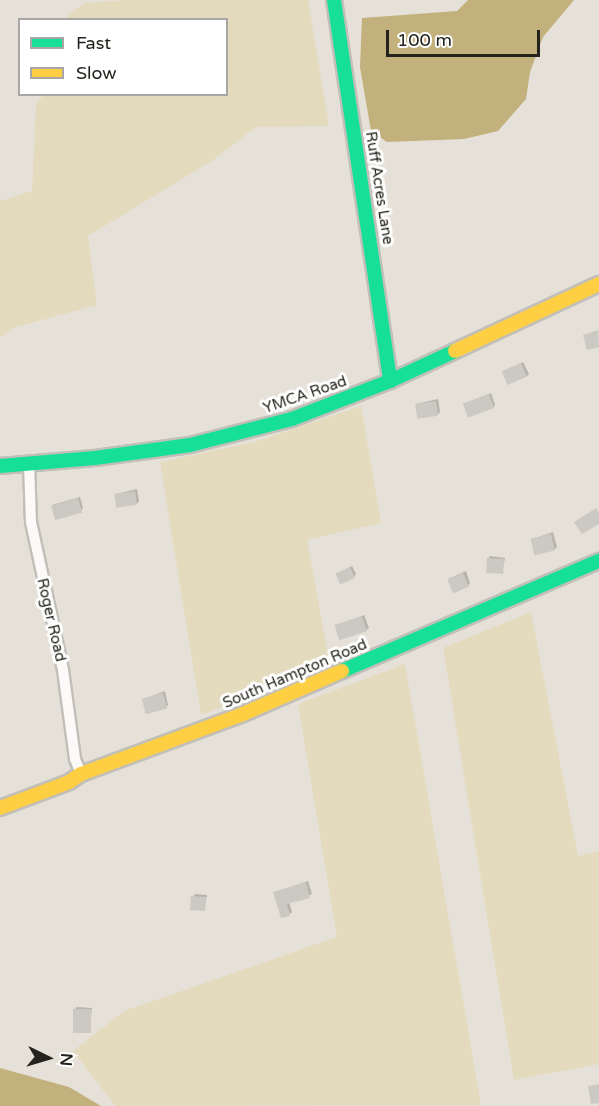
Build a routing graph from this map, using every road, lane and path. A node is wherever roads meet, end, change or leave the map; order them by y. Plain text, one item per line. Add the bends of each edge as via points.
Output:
1 (334, 0) edge
2 (599, 284) edge
3 (390, 381) junction
4 (29, 464) junction
5 (0, 466) edge
6 (599, 561) edge
7 (81, 774) junction
8 (0, 808) edge

1 - 3 street, Ruff Acres Lane
2 - 3 street, YMCA Road
3 - 4 street, YMCA Road via 292,419 218,439
4 - 5 street, YMCA Road
4 - 7 street, Roger Road via 31,522
6 - 7 street, South Hampton Road via 243,714
7 - 8 street, South Hampton Road

